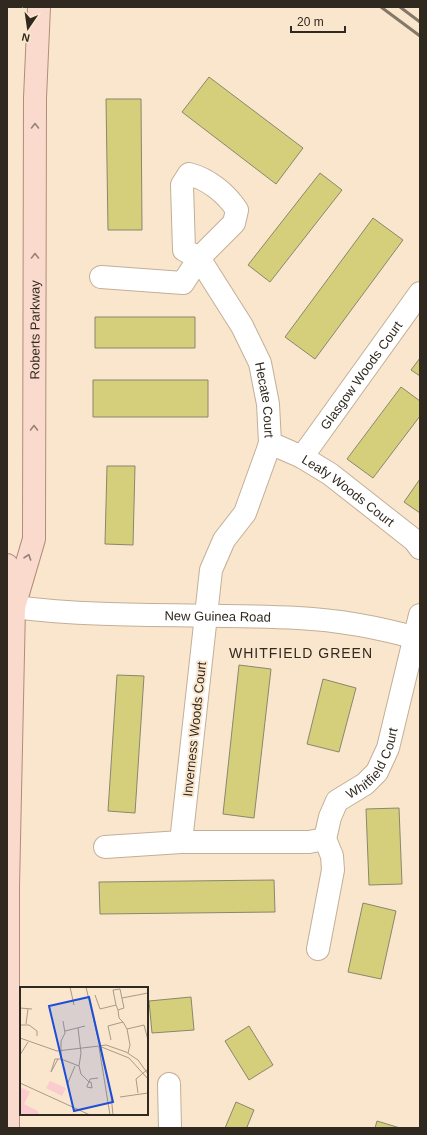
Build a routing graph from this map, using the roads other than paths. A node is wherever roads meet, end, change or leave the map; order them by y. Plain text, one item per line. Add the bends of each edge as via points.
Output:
1 (39, 7) edge
2 (101, 277) dead end
3 (420, 293) edge
4 (270, 443) junction
5 (302, 456) junction
6 (420, 548) edge
7 (7, 565) edge
8 (9, 606) edge
9 (420, 615) edge
10 (206, 617) junction
11 (417, 638) edge
12 (325, 839) junction
13 (181, 842) junction
14 (106, 847) dead end
15 (318, 949) dead end
16 (169, 1084) dead end
17 (8, 1128) edge
18 (170, 1128) edge

8 -> 1 main road, Roberts Parkway via 34,539 35,98
2 - 4 street, Hecate Court via 183,283 199,258 242,326 260,363 268,404
3 - 5 street, Glasgow Woods Court
4 - 5 street, Leafy Woods Court
4 - 10 street, Hecate Court via 245,513 224,540 210,570
5 - 6 street, Leafy Woods Court via 330,474 414,540
7 - 8 main road
8 - 10 street, New Guinea Road via 45,611 133,616
8 - 17 main road
9 - 11 street
10 - 11 street, New Guinea Road via 299,618 358,624
10 - 13 street, Inverness Woods Court
11 - 12 street, Whitfield Court via 388,748 378,772 366,784 338,800 330,817
12 - 13 street via 309,842
12 - 15 street via 332,856 333,870
13 - 14 street
16 - 18 street

